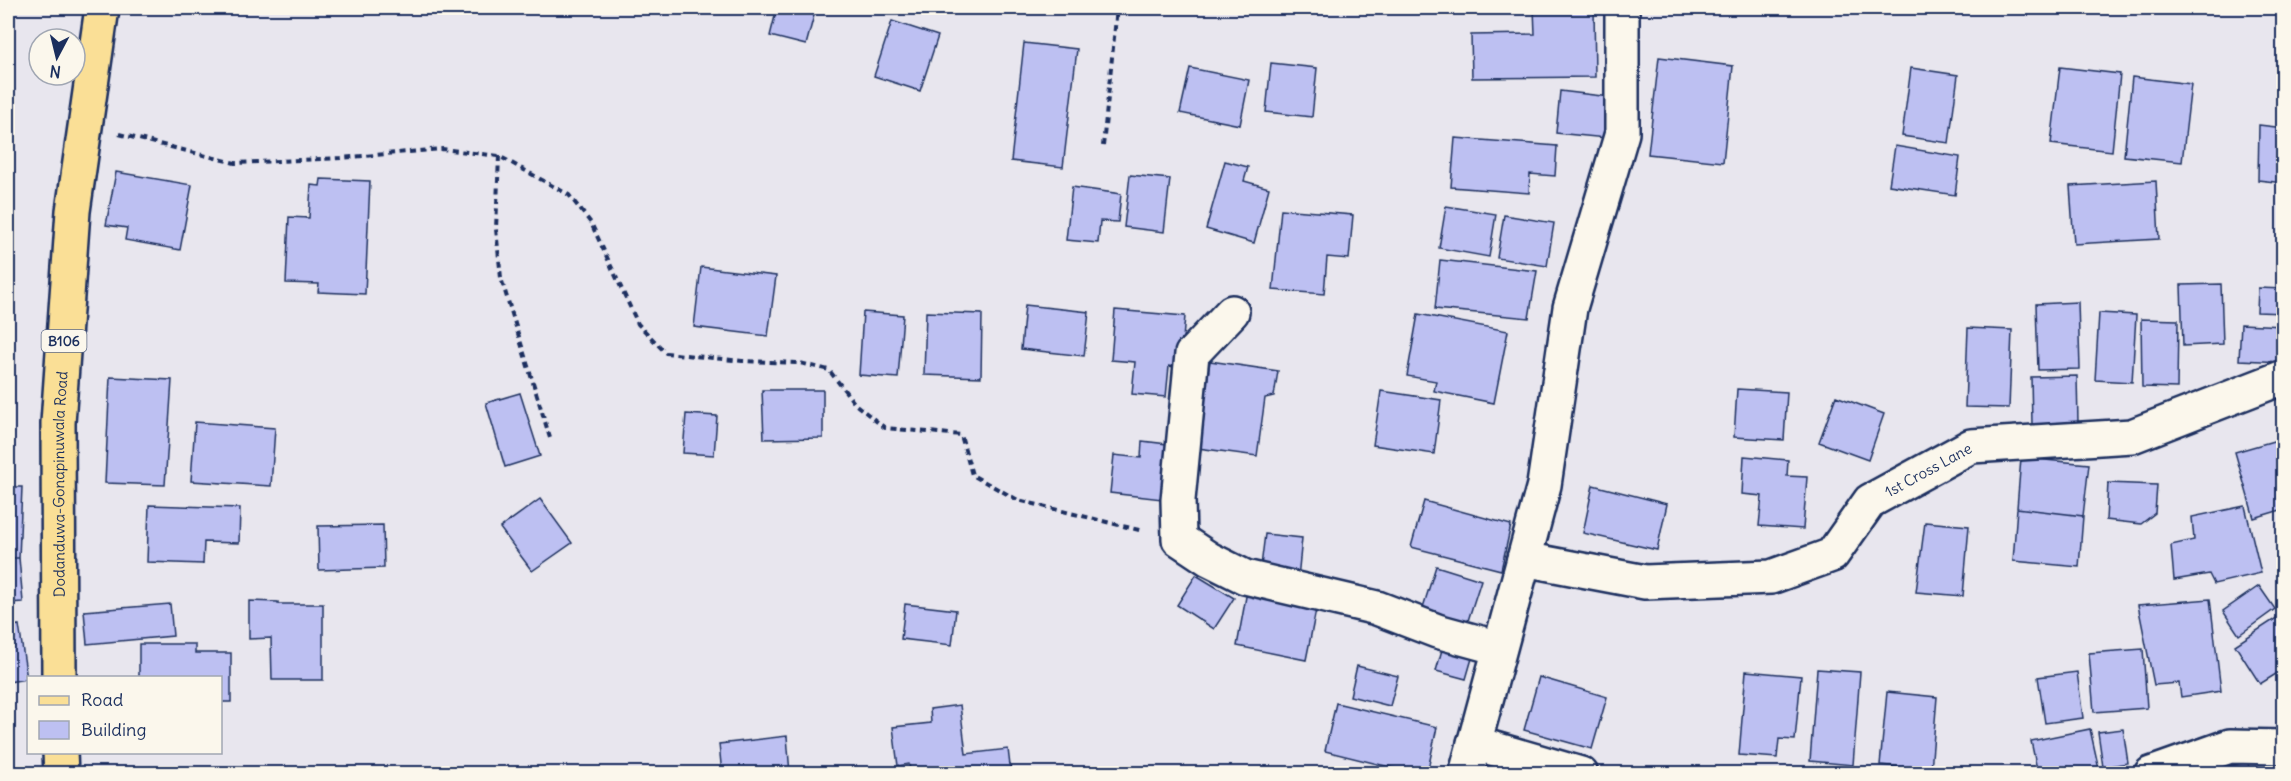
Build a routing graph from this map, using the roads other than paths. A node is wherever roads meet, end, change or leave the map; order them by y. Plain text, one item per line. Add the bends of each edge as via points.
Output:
1 (102, 8) edge
2 (1622, 8) edge
3 (1232, 312) dead end
4 (2283, 377) edge
5 (1524, 559) junction
6 (1499, 648) junction
7 (59, 676) edge
8 (2283, 747) edge
9 (60, 754) edge
10 (1470, 758) edge
11 (61, 774) edge
12 (1581, 774) edge
13 (2151, 774) edge

1 - 7 main road, Dodanduwa-Gonapinuwala Road / B106 via 73,212 58,423
2 - 5 street via 1622,133 1570,308 1544,485
3 - 6 street via 1192,354 1178,500 1179,539 1245,577 1377,608 1437,631
4 - 5 street, 1st Cross Lane via 2132,436 1971,446 1870,501 1832,555 1771,577 1645,582
5 - 6 street
6 - 10 street
8 - 13 street via 2230,746
9 - 11 main road
10 - 12 street

